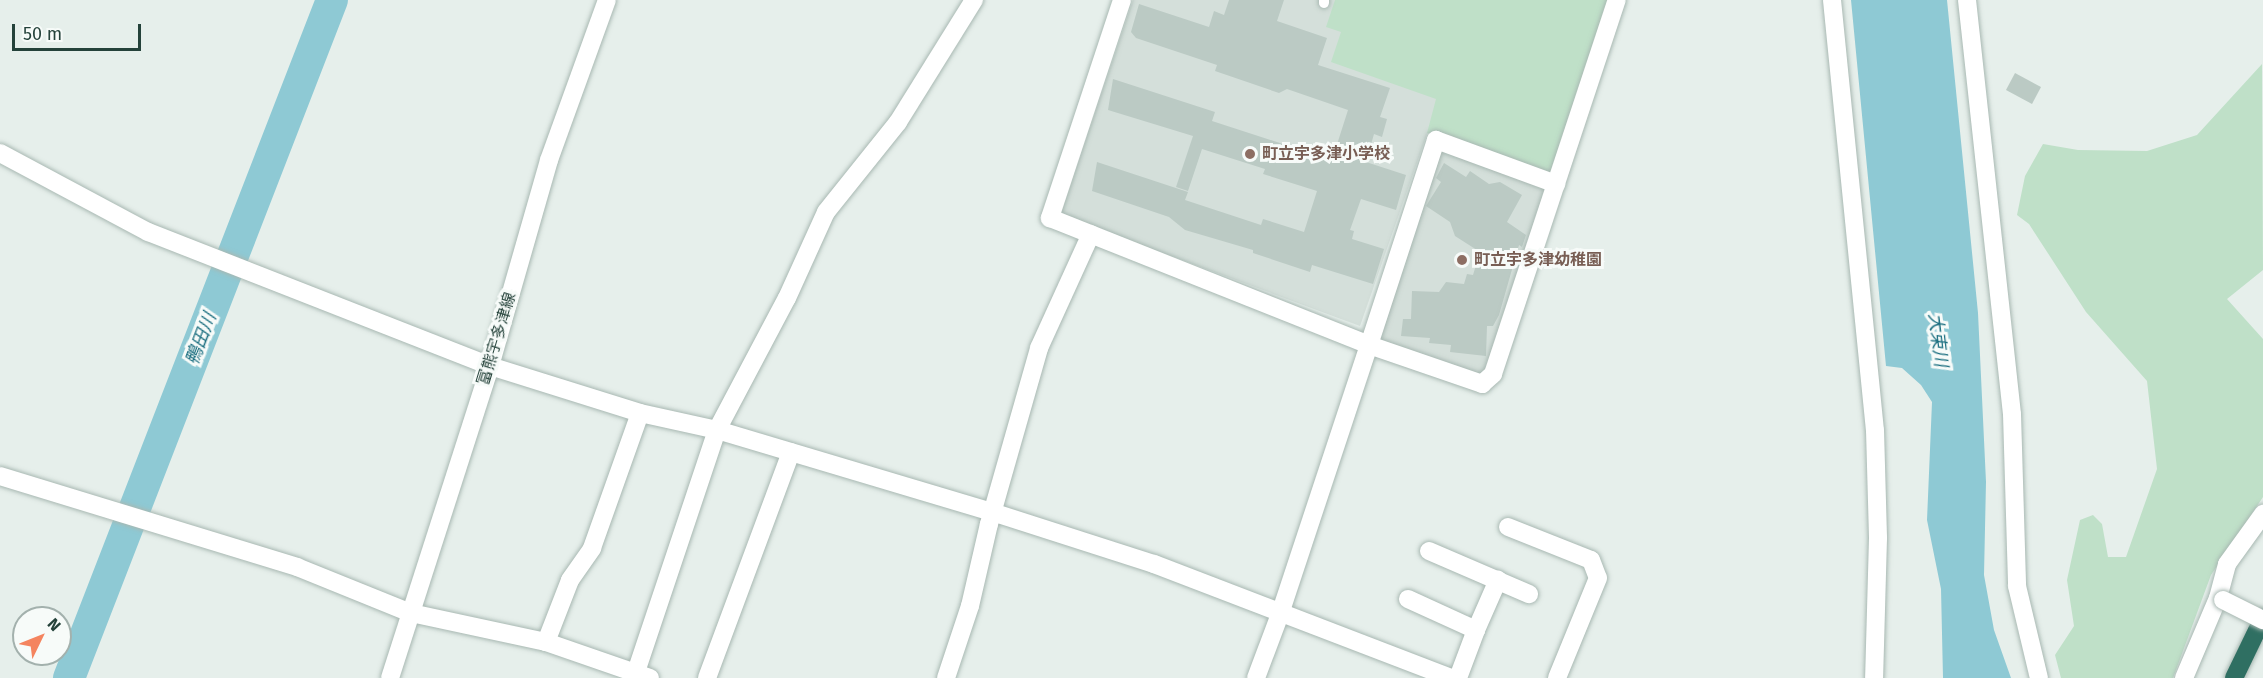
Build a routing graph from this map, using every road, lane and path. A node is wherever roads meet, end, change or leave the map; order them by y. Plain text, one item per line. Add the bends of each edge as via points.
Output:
1 (607, 0) edge
2 (974, 0) edge
3 (1122, 0) edge
4 (1617, 0) edge
5 (1833, 0) edge
6 (1967, 0) edge
7 (0, 153) edge
8 (1556, 184) junction
9 (1090, 234) junction
10 (1369, 345) junction
11 (490, 366) junction
12 (640, 413) junction
13 (717, 430) junction
14 (790, 452) junction
15 (0, 476) edge
16 (992, 512) junction
17 (2263, 514) edge
18 (1508, 527) dead end
19 (1429, 551) dead end
20 (1498, 580) junction
21 (1529, 594) dead end
22 (1408, 599) dead end
23 (2220, 599) junction
24 (411, 613) junction
25 (1280, 614) junction
26 (2263, 619) edge
27 (1476, 630) junction
28 (546, 642) junction
29 (640, 676) edge
30 (390, 678) edge
31 (707, 678) edge
32 (946, 678) edge
33 (1257, 678) edge
34 (1450, 678) edge
35 (1458, 678) edge
36 (1557, 678) edge
37 (1874, 678) edge
38 (2039, 678) edge
39 (2184, 678) edge
40 (2234, 678) edge

1 - 11 street, 富熊宇多津線 via 549,160
2 - 13 street via 898,122 826,212 782,308
3 - 9 street via 1050,218
4 - 8 street
5 - 37 street via 1875,430 1878,538
6 - 38 street via 2012,414 2017,585
7 - 11 street via 148,232
8 - 10 street via 1489,380 1473,383
8 - 10 street via 1436,140
9 - 10 street
9 - 16 street via 1039,348
10 - 25 street
11 - 12 street
11 - 24 street, 富熊宇多津線
12 - 13 street
12 - 28 street via 592,548 570,580
13 - 14 street
13 - 29 street
14 - 16 street
14 - 31 street
15 - 24 street via 297,567
16 - 25 street via 1154,564
16 - 32 street via 970,606
17 - 23 street via 2227,564
18 - 36 street via 1592,560 1598,578
19 - 20 street
20 - 21 street
20 - 27 street
22 - 27 street
23 - 26 street, bridge
23 - 39 street
24 - 28 street
24 - 30 street, 富熊宇多津線
25 - 33 street
25 - 34 street
26 - 40 highway
27 - 35 street
28 - 29 street

